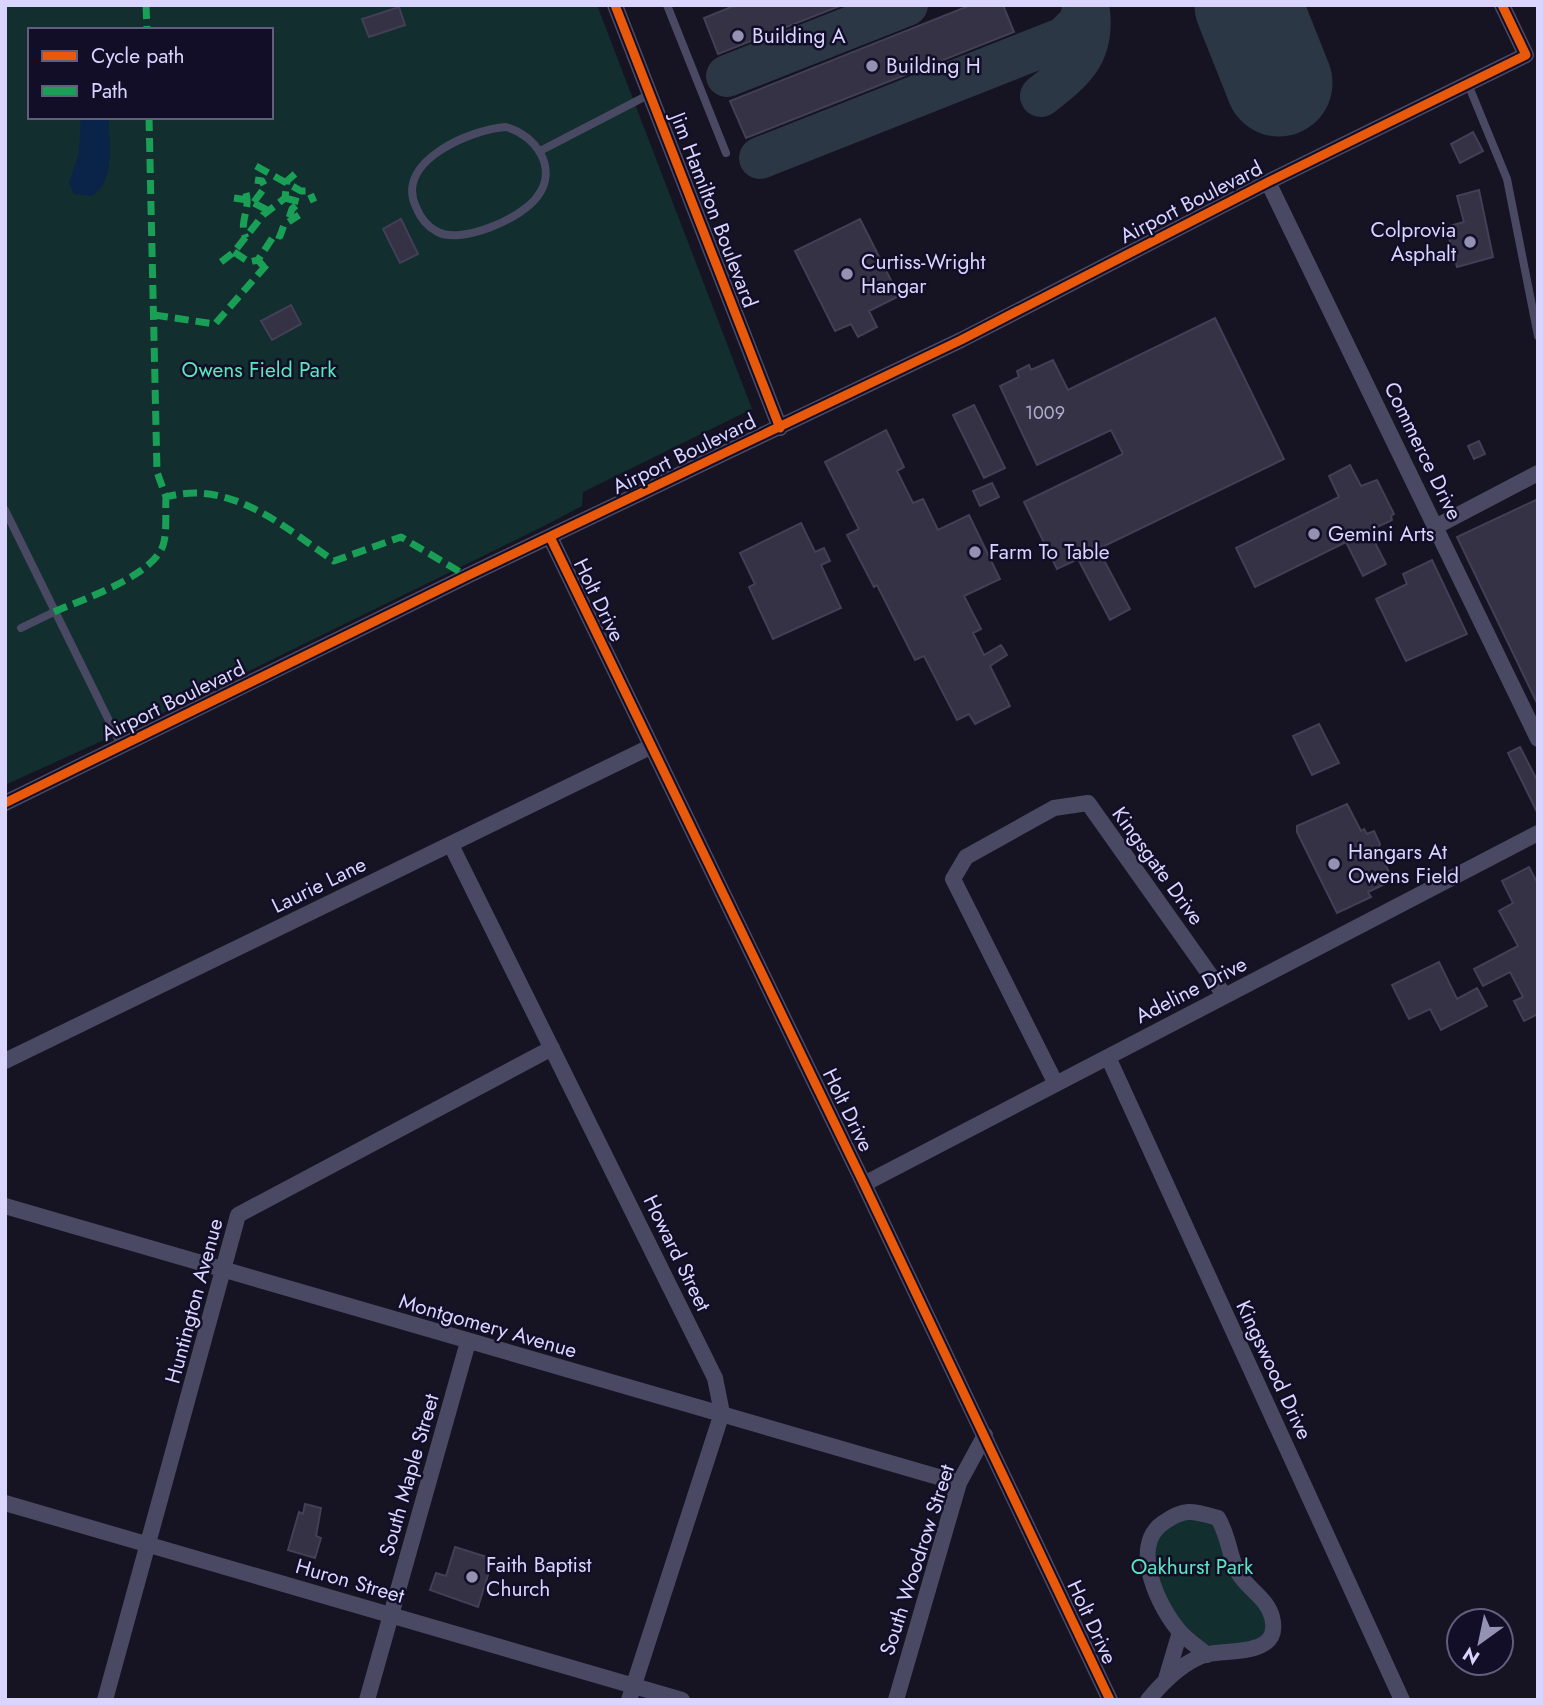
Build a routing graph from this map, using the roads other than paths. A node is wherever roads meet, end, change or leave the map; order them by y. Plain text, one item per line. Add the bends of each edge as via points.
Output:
1 (615, 5) edge
2 (667, 5) edge
3 (1502, 5) edge
4 (1468, 84) junction
5 (650, 94) junction
6 (540, 151) junction
7 (726, 153) dead end
8 (1268, 182) junction
9 (1538, 336) edge
10 (780, 428) junction
11 (1538, 473) edge
12 (5, 510) edge
13 (1437, 526) junction
14 (550, 537) junction
15 (54, 612) junction
16 (21, 628) dead end
17 (1538, 739) edge
18 (121, 746) junction
19 (650, 747) junction
20 (5, 803) edge
21 (1538, 833) edge
22 (451, 845) junction
23 (1225, 996) junction
24 (552, 1048) junction
25 (1108, 1057) junction
26 (5, 1061) edge
27 (1056, 1084) junction
28 (864, 1184) junction
29 (5, 1206) edge
30 (224, 1271) junction
31 (468, 1342) junction
32 (722, 1413) junction
33 (985, 1435) junction
34 (959, 1482) junction
35 (5, 1503) edge
36 (149, 1545) junction
37 (391, 1615) junction
38 (1180, 1632) junction
39 (1207, 1655) junction
40 (1166, 1679) junction
41 (631, 1693) edge
42 (105, 1700) edge
43 (367, 1700) edge
44 (682, 1700) edge
45 (896, 1700) edge
46 (1110, 1700) edge
47 (1148, 1700) edge
48 (1402, 1700) edge

1 - 5 street, Jim Hamilton Boulevard
2 - 7 lane
3 - 4 street, Airport Boulevard via 1526,55
4 - 8 street, Airport Boulevard
4 - 9 lane via 1507,178
5 - 6 lane
5 - 10 street, Jim Hamilton Boulevard
6 - 6 lane via 545,173 538,197 475,233 454,237 440,233 423,219 413,202 414,181 425,162 481,131 506,127 519,131
8 - 10 street, Airport Boulevard
8 - 13 street, Commerce Drive
10 - 14 street, Airport Boulevard
11 - 13 street
12 - 15 lane
13 - 17 street, Commerce Drive
14 - 18 street, Airport Boulevard
14 - 19 street, Holt Drive
15 - 16 lane
15 - 18 lane
18 - 20 street, Airport Boulevard
19 - 22 street, Laurie Lane
19 - 28 street, Holt Drive
21 - 23 street, Adeline Drive
22 - 24 street, Howard Street
22 - 26 street, Laurie Lane
23 - 25 street, Adeline Drive
23 - 27 street, Kingsgate Drive via 1088,803 1054,808 966,857 953,878
24 - 30 street, Huntington Avenue via 239,1215
24 - 32 street, Howard Street via 715,1377
25 - 27 street, Adeline Drive
25 - 48 street, Kingswood Drive
27 - 28 street, Adeline Drive
28 - 33 street, Holt Drive
29 - 30 street, Montgomery Avenue
30 - 31 street, Montgomery Avenue
30 - 36 street, Huntington Avenue
31 - 32 street, Montgomery Avenue
31 - 37 street, South Maple Street
32 - 34 street, Montgomery Avenue
32 - 41 street, Howard Street
33 - 34 street, South Woodrow Street
33 - 46 street, Holt Drive
34 - 45 street, South Woodrow Street
35 - 36 street, Huron Street
36 - 37 street, Huron Street
36 - 42 street, Huntington Avenue
37 - 41 street, Huron Street
37 - 43 street, South Maple Street
38 - 39 street
38 - 39 street via 1154,1584 1147,1565 1147,1543 1158,1526 1193,1510 1218,1518 1227,1532 1236,1570 1272,1618 1272,1631 1262,1646 1243,1653
38 - 40 street
39 - 40 street
40 - 47 street
41 - 44 street, Huron Street

